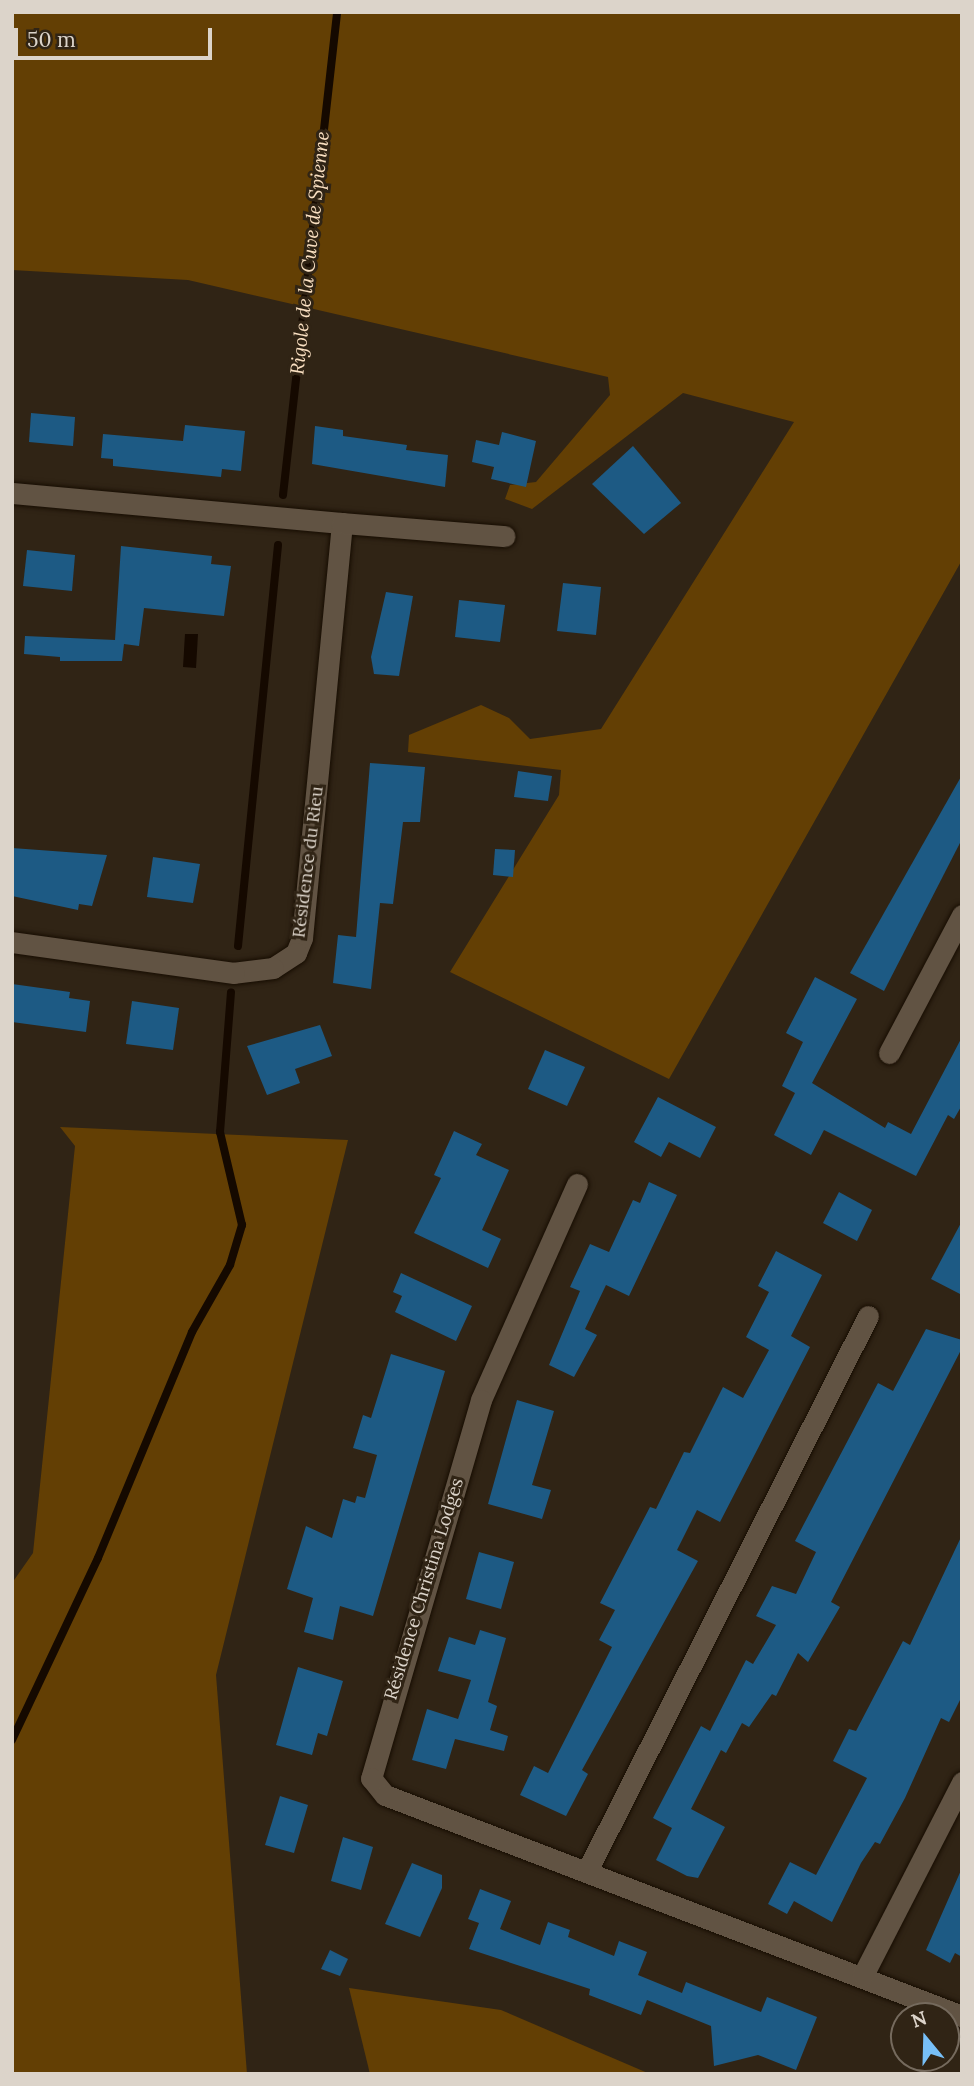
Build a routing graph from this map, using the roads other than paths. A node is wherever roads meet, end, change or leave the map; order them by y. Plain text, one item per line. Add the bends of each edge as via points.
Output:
1 (12, 493) edge
2 (342, 523) junction
3 (503, 536) dead end
4 (962, 915) edge
5 (12, 942) edge
6 (889, 1053) dead end
7 (577, 1184) dead end
8 (868, 1316) dead end
9 (962, 1782) edge
10 (587, 1871) junction
11 (863, 1975) junction
12 (962, 2016) edge

1 - 2 street
2 - 3 street
2 - 5 street, Résidence du Rieu via 302,938 296,953 273,968 234,973
4 - 6 street
7 - 10 street, Résidence Christina Lodges via 481,1400 371,1778 385,1795
8 - 10 street
9 - 11 street
10 - 11 street, Résidence Christina Lodges
11 - 12 street, Résidence Christina Lodges

